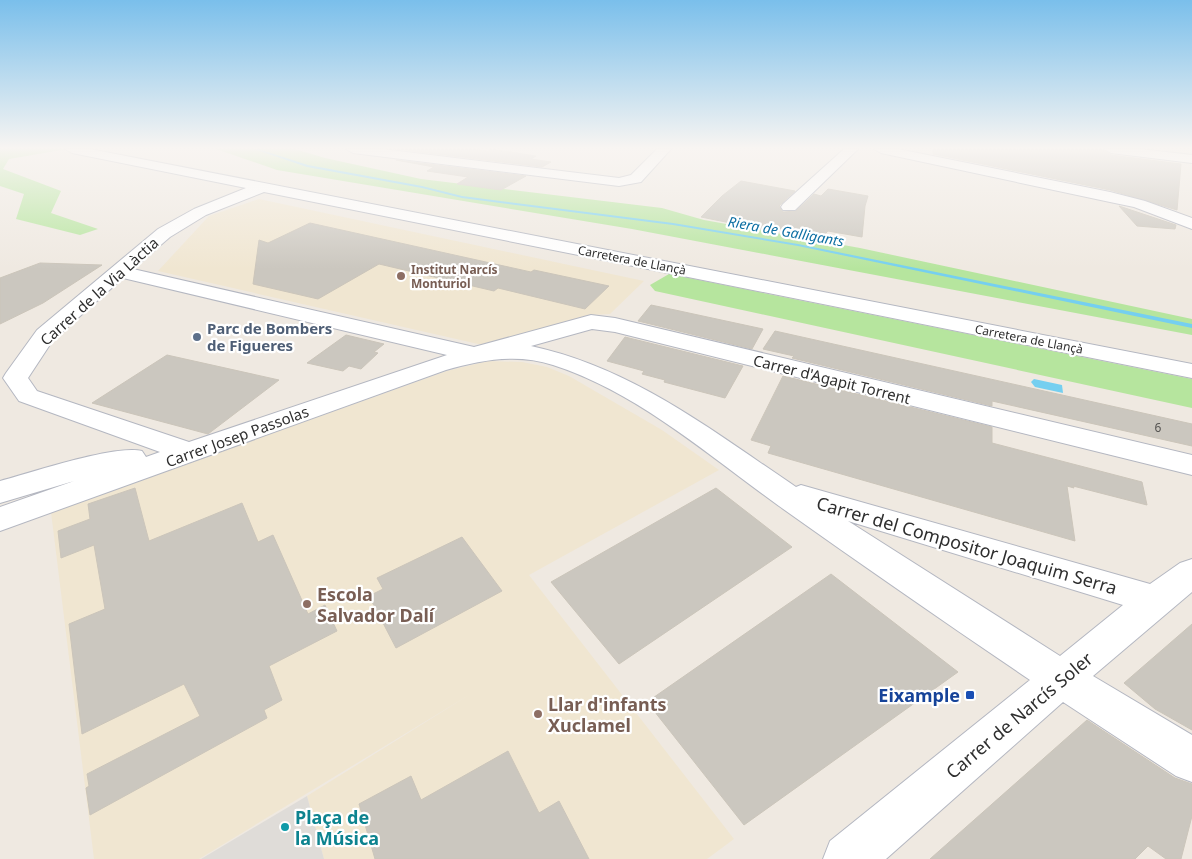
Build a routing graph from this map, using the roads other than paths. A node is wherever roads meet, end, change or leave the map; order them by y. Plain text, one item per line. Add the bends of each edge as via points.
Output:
1 (257, 189) edge
2 (273, 189) edge
3 (808, 189) edge
4 (1072, 189) edge
5 (789, 207) dead end
6 (1192, 224) edge
7 (120, 272) junction
8 (542, 344) junction
9 (474, 354) joint
10 (439, 355) junction
11 (1192, 371) edge
12 (185, 451) junction
13 (1192, 465) edge
14 (779, 490) junction
15 (0, 492) edge
16 (0, 519) edge
17 (1192, 573) edge
18 (1155, 600) junction
19 (1062, 679) junction
20 (1192, 760) edge
21 (848, 859) edge

1 - 7 street, Carrer de la Via Làctia via 200,212 164,233
2 - 11 street, Carretera de Llançà
3 - 5 street
4 - 6 street via 1138,204
7 - 10 street
7 - 12 street, Carrer de la Via Làctia via 45,335 15,378 28,396
8 - 9 street, Carrer del Compositor Joaquim Serra
8 - 13 street, Carrer d'Agapit Torrent via 591,322 603,322
8 - 14 street, Carrer del Compositor Joaquim Serra via 652,402
9 - 10 street, Carrer Josep Passolas
10 - 12 street, Carrer Josep Passolas
12 - 15 street via 90,466
12 - 16 street, Carrer Josep Passolas
14 - 18 street, Carrer del Compositor Joaquim Serra
14 - 19 street, Carrer del Compositor Joaquim Serra
17 - 18 street, Carrer de Narcís Soler
18 - 19 street, Carrer de Narcís Soler
19 - 20 street, Carrer del Compositor Joaquim Serra
19 - 21 street, Carrer de Narcís Soler

